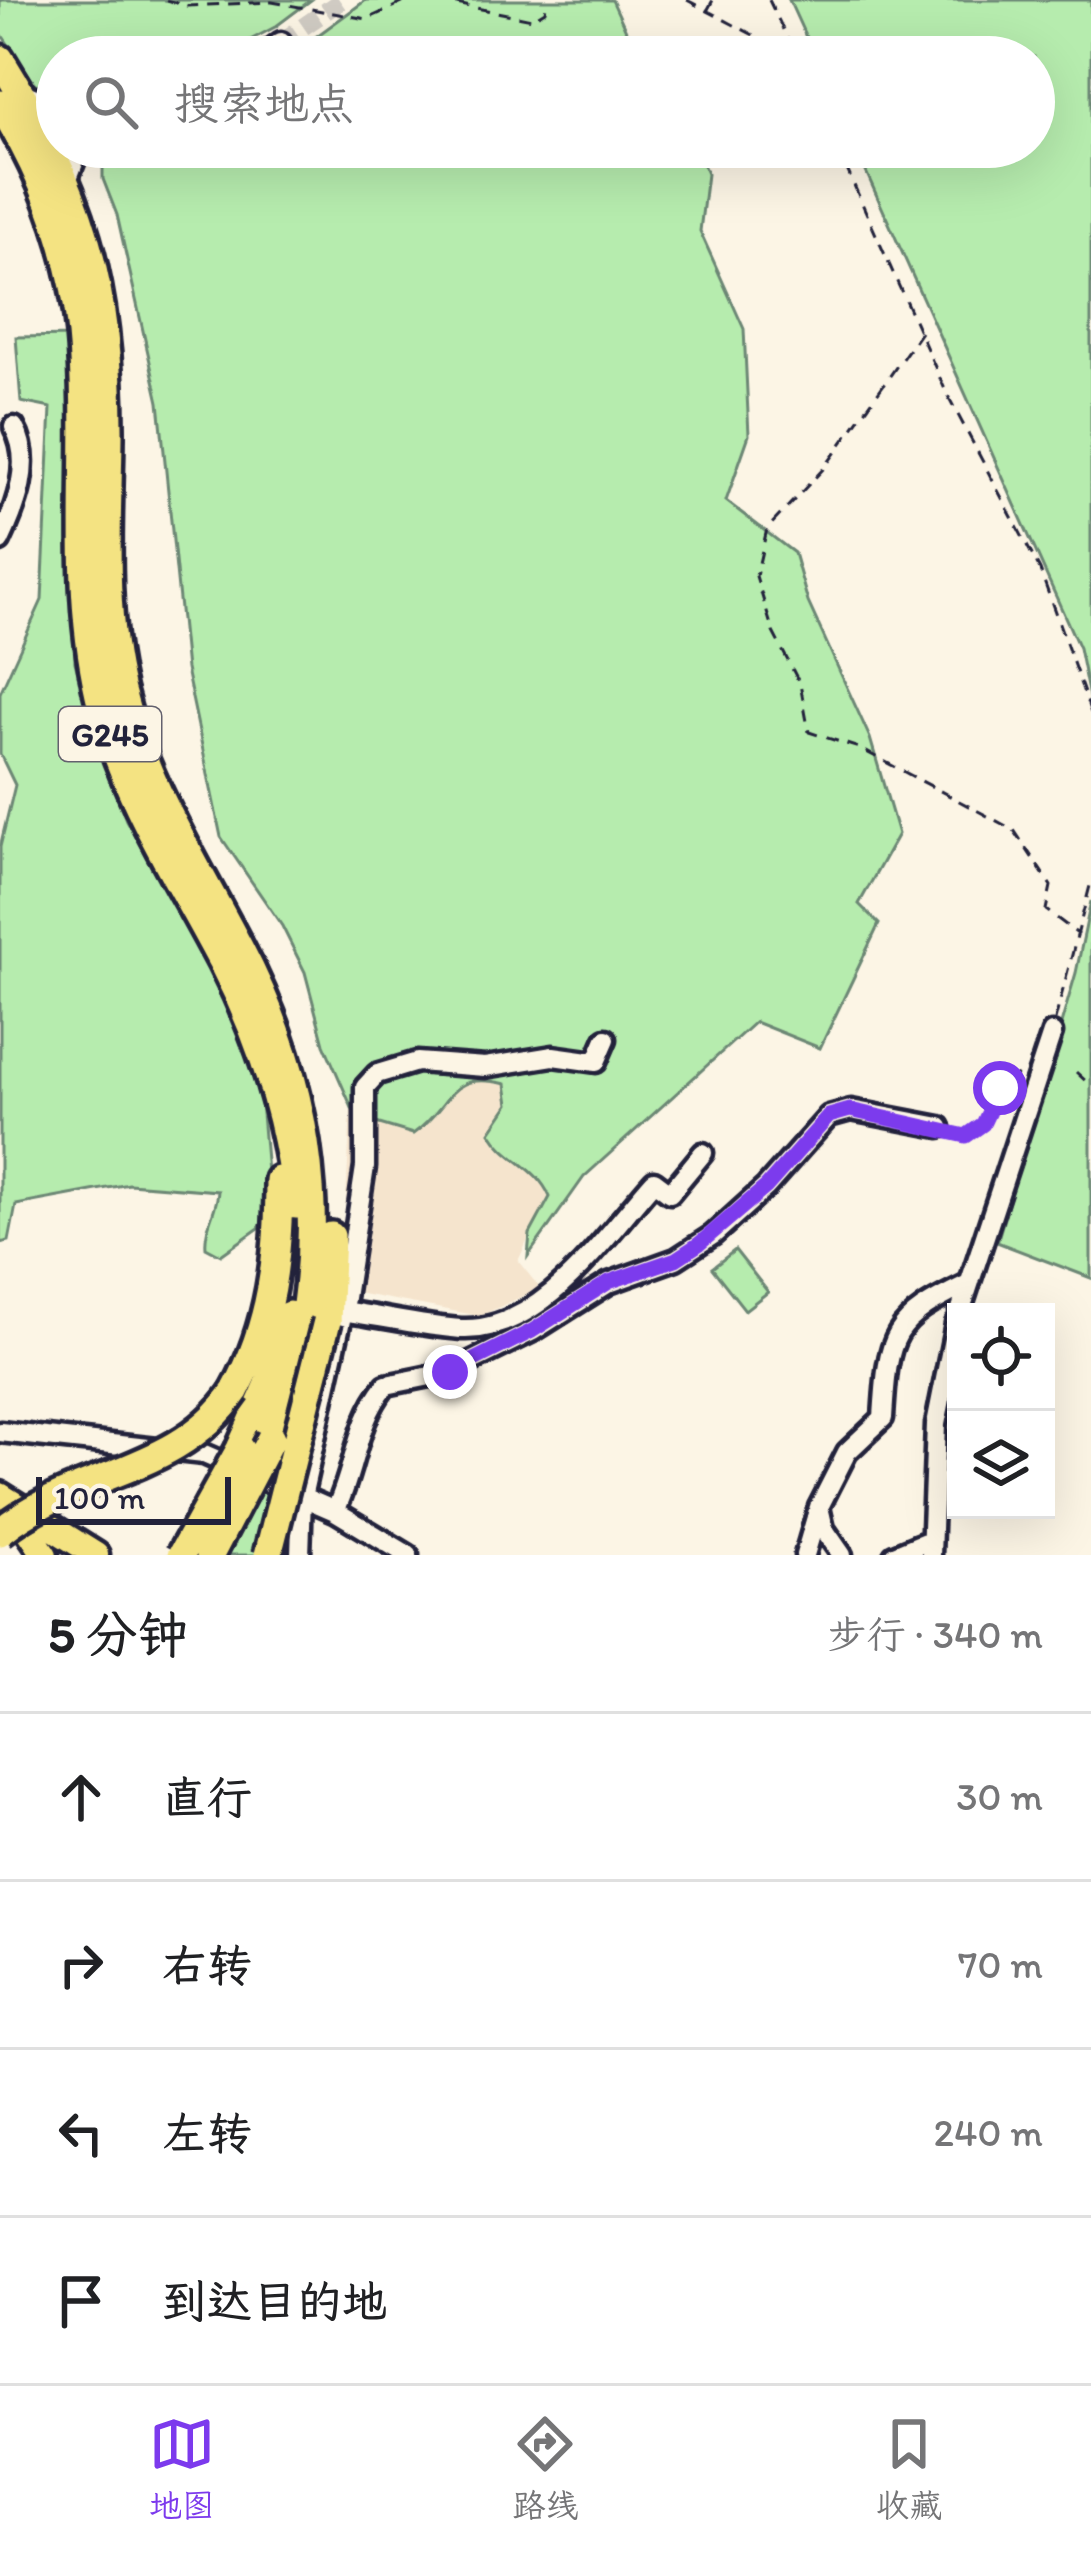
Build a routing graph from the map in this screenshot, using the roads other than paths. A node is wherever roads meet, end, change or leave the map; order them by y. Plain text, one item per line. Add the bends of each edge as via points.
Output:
1 (0, 59) edge
2 (10, 98) edge
3 (36, 134) edge
4 (36, 166) edge
5 (37, 168) edge
6 (61, 168) edge
7 (72, 168) edge
8 (68, 178) junction
9 (14, 427) dead end
10 (0, 541) edge
11 (1052, 1033) road end
12 (606, 1039) dead end
13 (279, 1065) junction
14 (940, 1127) road end
15 (703, 1153) dead end
16 (564, 1281) junction
17 (968, 1284) junction
18 (963, 1303) edge
19 (333, 1314) junction
20 (538, 1328) junction
21 (947, 1369) edge
22 (0, 1432) edge
23 (302, 1497) junction
24 (0, 1498) edge
25 (819, 1507) junction
26 (335, 1511) junction
27 (0, 1532) edge
28 (930, 1547) edge
29 (45, 1555) edge
30 (96, 1555) edge
31 (181, 1555) edge
32 (210, 1555) edge
33 (268, 1555) edge
34 (300, 1555) edge
35 (408, 1555) edge
36 (805, 1555) edge
37 (842, 1555) edge
38 (894, 1555) edge

1 - 2 highway, G245
2 - 3 highway, G245
2 - 4 highway, G245
5 - 13 highway, G245 via 74,283 84,392 84,606 102,709 134,800
6 - 8 highway, G245
7 - 8 street
8 - 13 highway, G245 via 103,319 107,578 122,692 172,822 242,951
9 - 10 street via 22,441 19,496
11 - 17 street
12 - 19 street via 596,1062 553,1056 485,1067 417,1063 370,1078 362,1095 365,1167
13 - 19 highway via 315,1126
13 - 27 highway, bridge via 278,1246 259,1340 235,1391 173,1449 39,1505
13 - 31 highway, G245, bridge via 293,1175 294,1281 277,1362
13 - 32 highway, G245, bridge via 311,1169 314,1246 298,1358 272,1438
14 - 20 street via 850,1110 829,1116 713,1235 676,1259 609,1282
15 - 16 street via 670,1193 654,1181
16 - 19 street via 528,1309 474,1328
16 - 20 street
17 - 18 street
17 - 25 street via 914,1310 887,1357 884,1418 847,1452
19 - 23 street
19 - 33 highway, bridge
20 - 26 street via 450,1372 386,1385 356,1437
21 - 28 street
22 - 23 street via 204,1454
23 - 26 street
23 - 34 street
24 - 29 main road
24 - 30 main road
25 - 36 street
25 - 37 street
26 - 35 street
28 - 38 street

